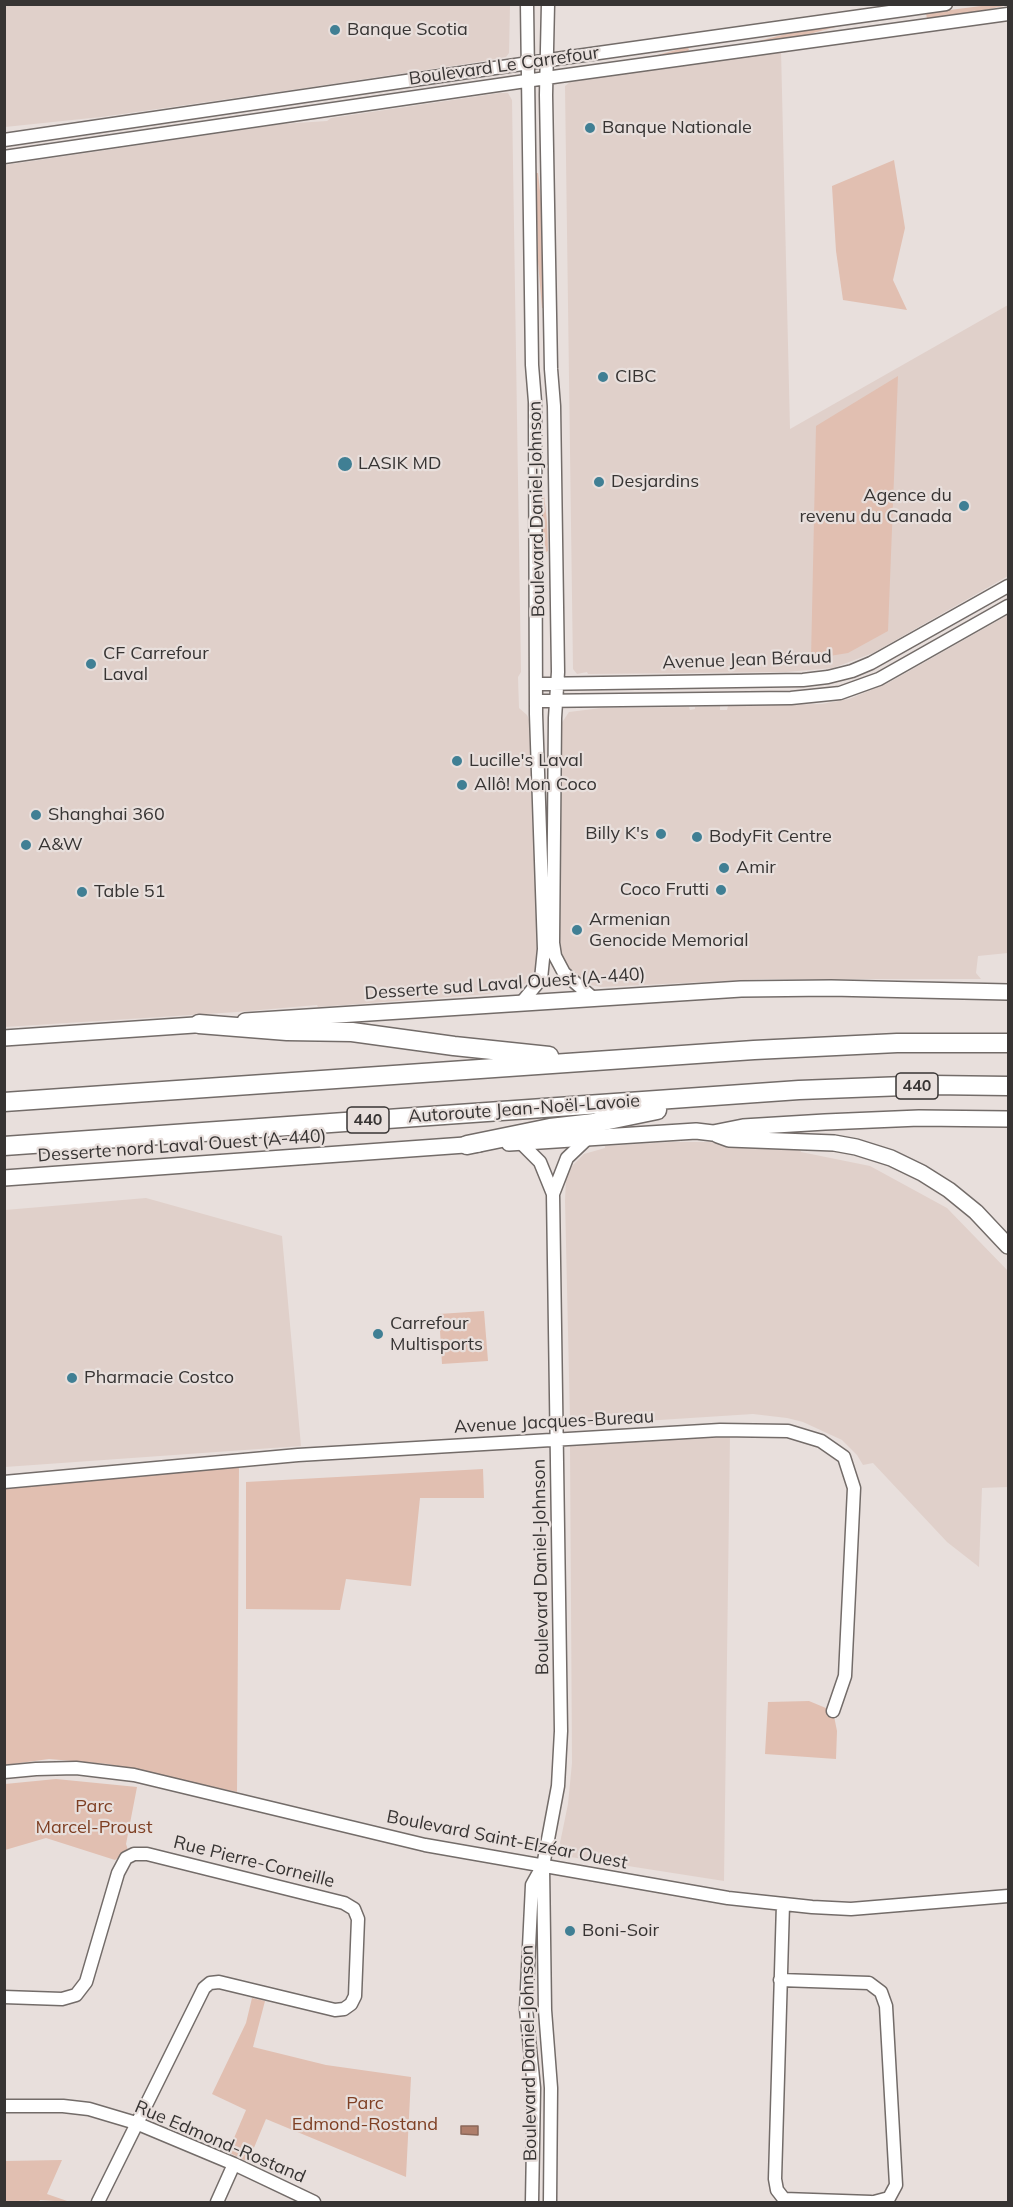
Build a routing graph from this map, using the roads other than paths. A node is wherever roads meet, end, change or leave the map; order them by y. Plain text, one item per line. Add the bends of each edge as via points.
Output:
1 (527, 4) edge
2 (548, 4) edge
3 (946, 4) edge
4 (1008, 14) edge
5 (548, 60) junction
6 (527, 64) junction
7 (547, 78) junction
8 (528, 81) junction
9 (4, 140) edge
10 (4, 157) edge
11 (1008, 586) edge
12 (1008, 606) edge
13 (557, 683) junction
14 (536, 684) junction
15 (536, 701) junction
16 (556, 701) junction
17 (1006, 991) edge
18 (593, 998) junction
19 (522, 1002) junction
20 (199, 1024) junction
21 (4, 1038) edge
22 (1008, 1043) edge
23 (592, 1061) junction
24 (1008, 1086) edge
25 (732, 1095) junction
26 (4, 1102) edge
27 (1008, 1119) edge
28 (713, 1133) junction
29 (588, 1138) junction
30 (520, 1142) junction
31 (467, 1145) junction
32 (4, 1146) edge
33 (4, 1178) edge
34 (553, 1194) junction
35 (1008, 1246) edge
36 (558, 1439) junction
37 (4, 1482) edge
38 (833, 1711) dead end
39 (4, 1772) edge
40 (543, 1866) junction
41 (1008, 1896) edge
42 (783, 1904) junction
43 (780, 1980) junction
44 (4, 1997) edge
45 (4, 2106) edge
46 (136, 2123) junction
47 (234, 2164) junction
48 (98, 2202) edge
49 (217, 2202) edge
50 (315, 2202) edge
51 (532, 2202) edge
52 (550, 2202) edge
53 (872, 2202) edge

1 - 6 street, Boulevard Daniel-Johnson
2 - 5 street, Boulevard Daniel-Johnson
3 - 5 street, Boulevard Le Carrefour
4 - 7 street, Boulevard Le Carrefour
5 - 6 street, Boulevard Le Carrefour
5 - 7 street, Boulevard Daniel-Johnson
6 - 8 street, Boulevard Daniel-Johnson
6 - 9 street, Boulevard Le Carrefour
7 - 8 street, Boulevard Le Carrefour
7 - 13 street, Boulevard Daniel-Johnson
8 - 10 street, Boulevard Le Carrefour
8 - 14 street, Boulevard Daniel-Johnson
11 - 13 street, Avenue Jean Béraud via 871,663 828,678
12 - 16 street, Avenue Jean Béraud via 879,679 840,693 791,698
13 - 14 street, Avenue Jean Béraud
13 - 16 street, Boulevard Daniel-Johnson
14 - 15 street, Boulevard Daniel-Johnson
15 - 16 street, Avenue Jean Béraud
15 - 19 street, Boulevard Daniel-Johnson via 544,963 540,982
16 - 18 street, Boulevard Daniel-Johnson via 554,950 564,973
17 - 18 main road, Desserte sud Laval Ouest (A-440) via 795,988
18 - 19 main road, Desserte sud Laval Ouest (A-440)
19 - 20 main road, Desserte sud Laval Ouest (A-440)
20 - 21 main road, Desserte sud Laval Ouest (A-440)
20 - 23 highway via 352,1032
22 - 23 highway via 854,1044
23 - 26 highway
24 - 25 highway, Autoroute Jean-Noël-Lavoie / 440 via 858,1087
25 - 31 highway
25 - 32 highway, Autoroute Jean-Noël-Lavoie / 440
27 - 28 main road, Desserte nord Laval Ouest (A-440) via 804,1123
28 - 29 main road, Desserte nord Laval Ouest (A-440)
28 - 35 main road via 729,1139 834,1143 891,1158 949,1190
29 - 30 main road, Desserte nord Laval Ouest (A-440)
29 - 34 street, Boulevard Daniel-Johnson via 567,1158
30 - 31 main road, Desserte nord Laval Ouest (A-440)
30 - 34 street, Boulevard Daniel-Johnson via 540,1162
31 - 33 main road, Desserte nord Laval Ouest (A-440)
34 - 36 street, Boulevard Daniel-Johnson
36 - 37 street, Avenue Jacques-Bureau via 286,1455
36 - 38 street, Avenue Jacques-Bureau via 720,1430 788,1431 822,1441 843,1457 854,1488 845,1676
36 - 40 street, Boulevard Daniel-Johnson via 561,1748
39 - 40 street, Boulevard Saint-Elzéar Ouest via 64,1768 134,1775 424,1845
40 - 42 street, Boulevard Saint-Elzéar Ouest via 713,1896
40 - 51 street, Boulevard Daniel-Johnson via 532,1885 525,2008 534,2088
40 - 52 street, Boulevard Daniel-Johnson via 545,2010 551,2088
41 - 42 street, Boulevard Saint-Elzéar Ouest via 861,1909
42 - 43 street
43 - 53 street via 777,2190 784,2199
43 - 53 street via 869,1983 881,1992 886,2006 896,2186 889,2198
44 - 46 street, Rue Pierre-Corneille via 76,1995 86,1982 118,1873 126,1858 134,1854 170,1859 344,1903 354,1909 358,1919 355,1996 351,2004 335,2010 210,1983 199,1994
45 - 46 street, Rue Edmond-Rostand via 89,2109
46 - 47 street, Rue Edmond-Rostand
46 - 48 street, Rue Pierre-Corneille
47 - 49 street
47 - 50 street, Rue Edmond-Rostand

